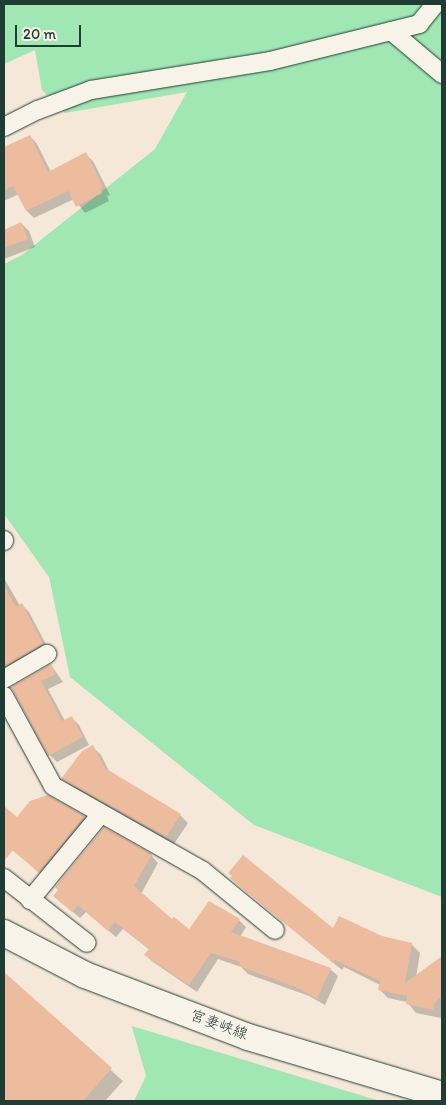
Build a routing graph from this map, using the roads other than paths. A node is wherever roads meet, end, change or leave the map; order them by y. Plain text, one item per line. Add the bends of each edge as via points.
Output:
1 (435, 4) edge
2 (391, 31) junction
3 (442, 74) edge
4 (4, 127) edge
5 (47, 654) dead end
6 (4, 679) edge
7 (4, 696) edge
8 (100, 815) junction
9 (4, 878) edge
10 (30, 900) junction
11 (275, 930) dead end
12 (4, 933) edge
13 (87, 943) dead end
14 (442, 1095) edge

1 - 2 street via 419,24
2 - 3 street
2 - 4 street via 270,61 91,90
5 - 6 street
7 - 8 street via 53,786
8 - 10 street
8 - 11 street via 203,871
9 - 10 street
10 - 13 street
12 - 14 main road, 宮妻峡線 via 84,974 248,1037

